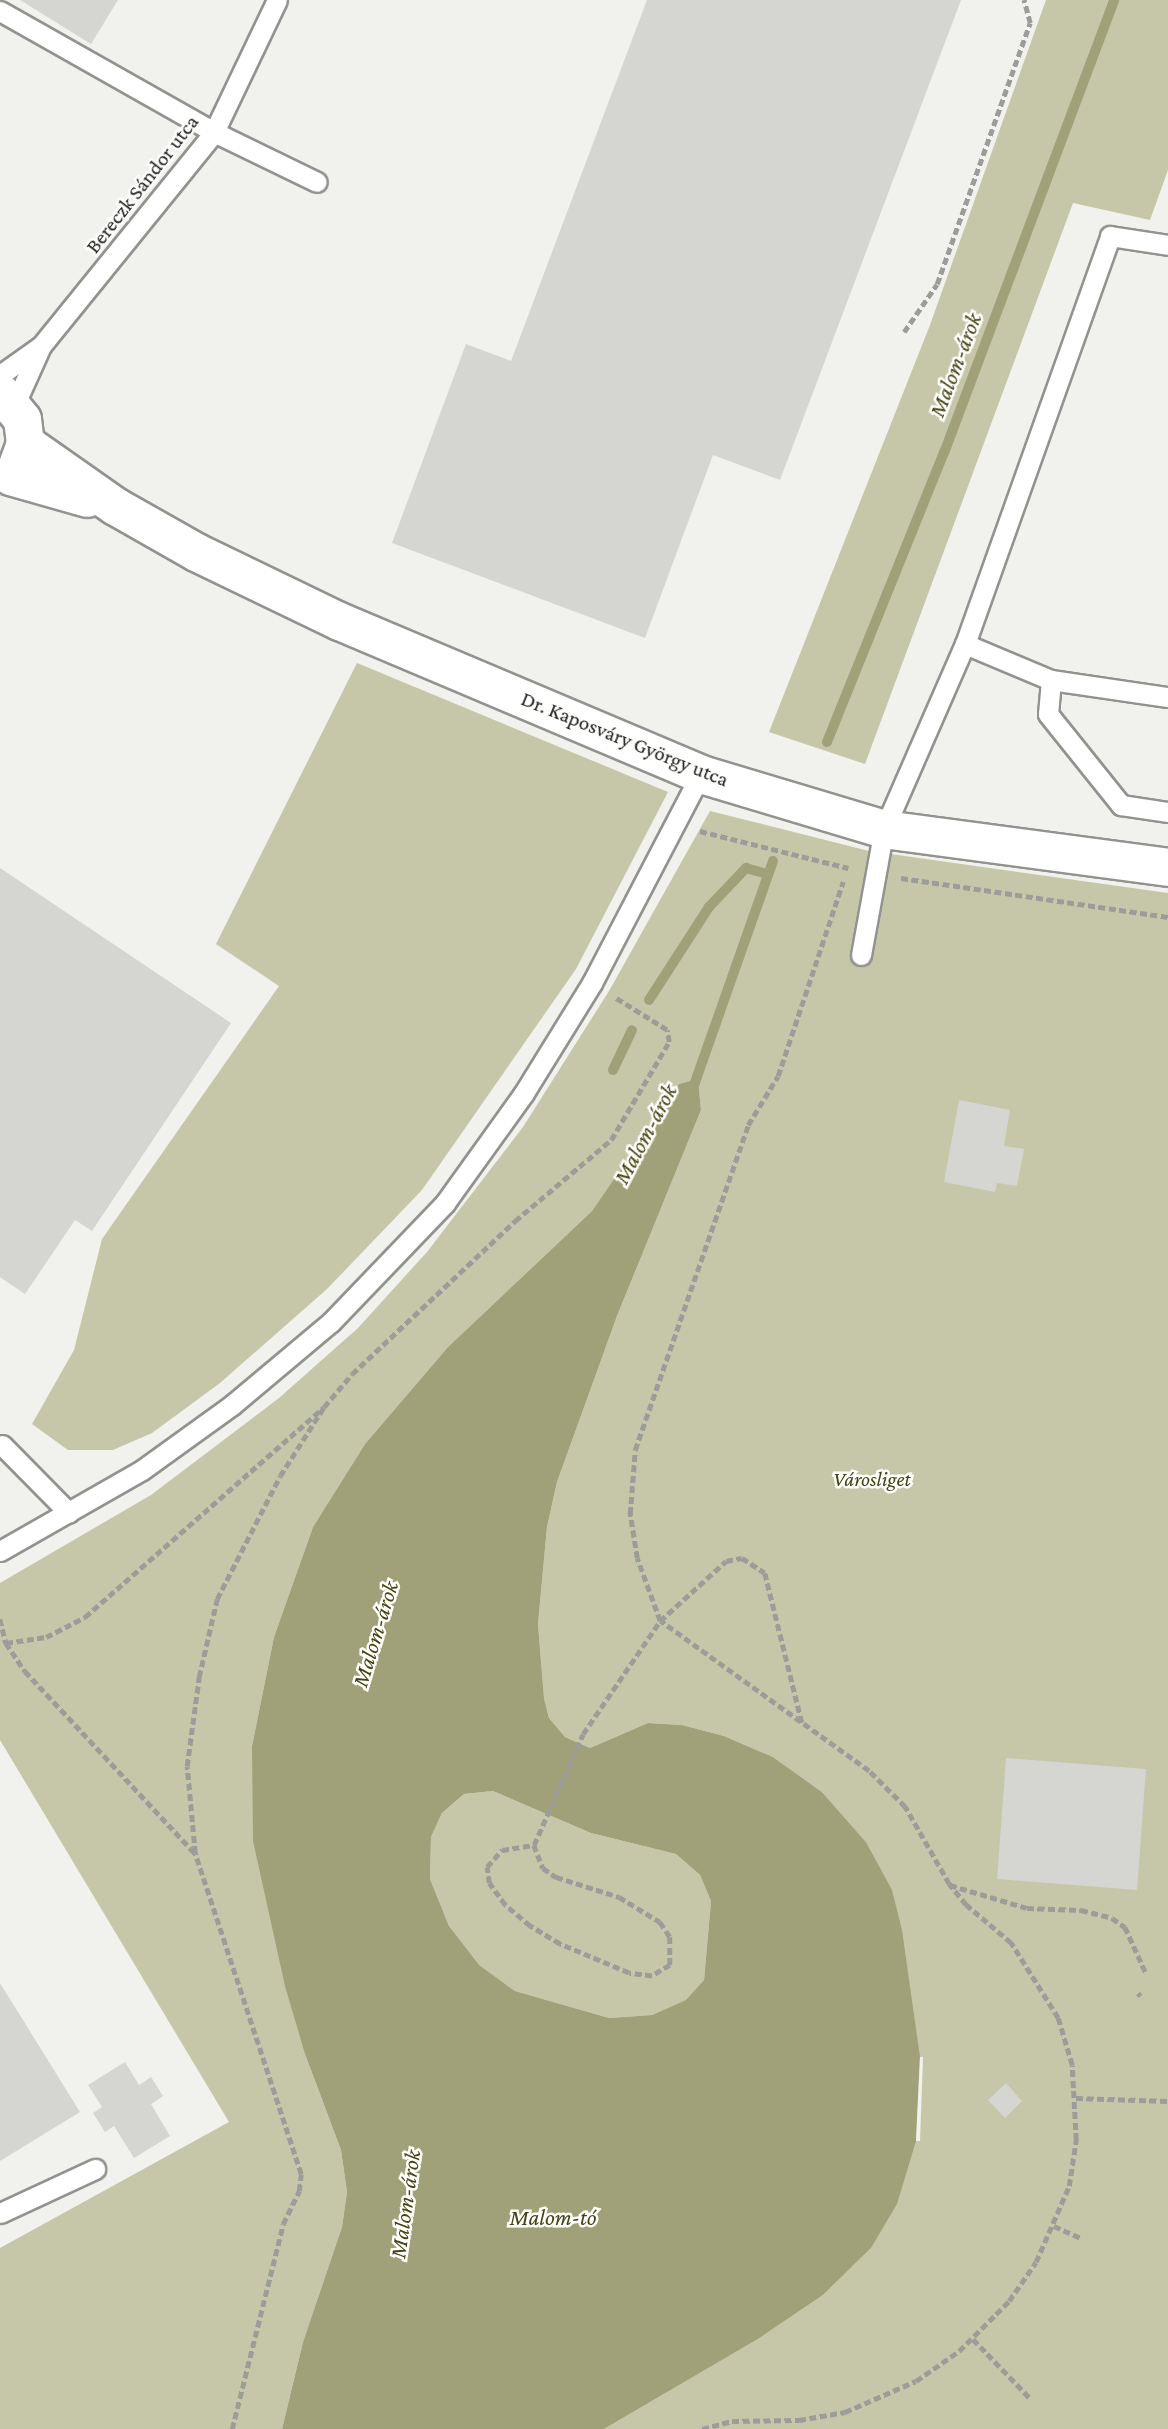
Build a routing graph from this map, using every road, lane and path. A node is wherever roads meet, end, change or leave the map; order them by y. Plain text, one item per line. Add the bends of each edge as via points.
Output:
1 (277, 0) edge
2 (1024, 0) edge
3 (0, 11) edge
4 (214, 132) junction
5 (317, 182) dead end
6 (1168, 245) edge
7 (904, 332) dead end
8 (41, 346) junction
9 (5, 391) edge
10 (26, 443) junction
11 (5, 480) edge
12 (115, 506) junction
13 (965, 644) junction
14 (1051, 680) junction
15 (1168, 696) edge
16 (701, 774) junction
17 (1168, 812) edge
18 (676, 824) junction
19 (884, 829) junction
20 (1168, 867) edge
21 (873, 874) junction
22 (1168, 917) edge
23 (861, 955) dead end
24 (620, 1001) dead end
25 (324, 1406) junction
26 (2, 1445) dead end
27 (69, 1513) junction
28 (0, 1551) edge
29 (0, 1619) edge
30 (660, 1621) junction
31 (6, 1643) junction
32 (802, 1723) junction
33 (534, 1845) junction
34 (195, 1853) junction
35 (949, 1884) junction
36 (1146, 1973) dead end
37 (1076, 2098) junction
38 (1168, 2101) edge
39 (95, 2169) dead end
40 (0, 2213) edge
41 (1054, 2226) junction
42 (1081, 2238) dead end
43 (973, 2339) junction
44 (1030, 2398) dead end
45 (232, 2429) edge
46 (702, 2429) edge

1 - 4 lane, Bereczk Sándor utca
2 - 7 path via 1030,23 937,284
3 - 4 lane
4 - 5 lane
4 - 8 lane, Bereczk Sándor utca
6 - 13 lane via 1110,236
8 - 9 lane, Bereczk Sándor utca
8 - 9 lane, Bereczk Sándor utca
9 - 10 street
10 - 11 street
10 - 12 street, Dr. Kaposváry György utca
11 - 12 street, Dr. Kaposváry György utca
12 - 16 street, Dr. Kaposváry György utca via 196,552 339,621
13 - 14 lane
13 - 19 lane
14 - 15 lane
14 - 17 lane via 1048,714 1121,806
16 - 18 lane
16 - 19 street, Dr. Kaposváry György utca
18 - 27 lane via 592,983 524,1093 445,1203 331,1322 232,1405 142,1470
18 - 30 path via 847,868 778,1076 748,1125 635,1450 630,1514 637,1559
19 - 20 street, Dr. Kaposváry György utca
19 - 21 lane
21 - 22 path
21 - 23 lane
24 - 25 path via 667,1031 669,1042 611,1140 515,1221 352,1374
25 - 31 path via 85,1617 46,1637
25 - 34 path via 280,1476 217,1599 198,1677 187,1766
26 - 27 lane
27 - 28 lane
29 - 31 path
30 - 32 path
30 - 32 path via 726,1561 753,1562 765,1573
30 - 33 path via 583,1734
31 - 34 path via 25,1671
32 - 35 path via 869,1771 905,1807
33 - 33 path via 502,1850 487,1867 489,1883 530,1926 629,1973 652,1976 670,1965 671,1944 660,1922 619,1897 556,1877 543,1868
34 - 45 path via 301,2174 299,2191 283,2224
35 - 36 path via 1027,1908 1081,1909 1112,1917 1125,1927
35 - 37 path via 965,1905 1011,1943 1032,1972 1058,2018
37 - 38 path
37 - 41 path via 1069,2186
39 - 40 lane
41 - 42 path
41 - 43 path via 1009,2301
43 - 44 path
43 - 46 path via 916,2381 845,2412 799,2420 732,2421

